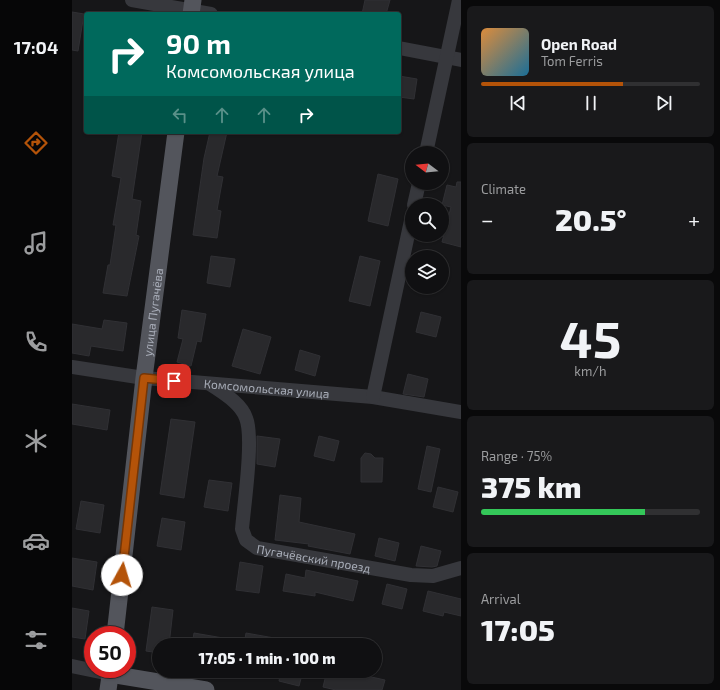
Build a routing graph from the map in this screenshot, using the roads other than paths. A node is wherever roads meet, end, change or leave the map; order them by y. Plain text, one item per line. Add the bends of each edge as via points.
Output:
1 (132, 0) edge
2 (459, 0) edge
3 (192, 8) edge
4 (205, 12) edge
5 (401, 48) edge
6 (446, 56) junction
7 (461, 60) edge
8 (176, 134) edge
9 (427, 146) edge
10 (406, 242) edge
11 (72, 367) edge
12 (144, 378) junction
13 (210, 384) junction
14 (373, 397) junction
15 (461, 412) edge
16 (461, 568) edge
17 (116, 626) edge
18 (72, 666) edge
19 (84, 670) edge
20 (110, 678) edge
21 (206, 690) edge

1 - 3 street
2 - 6 street
3 - 4 street
5 - 6 street
6 - 7 street
6 - 9 street
8 - 12 main road, улица Пугачёва
10 - 14 street
11 - 12 street, Комсомольская улица
12 - 13 street, Комсомольская улица
12 - 17 main road, улица Пугачёва
13 - 14 street, Комсомольская улица
13 - 16 street, Пугачёвский проезд via 232,400 246,417 250,437 242,529 246,540 257,548 411,574 433,576
14 - 15 street, Комсомольская улица
18 - 19 street
20 - 21 main road

